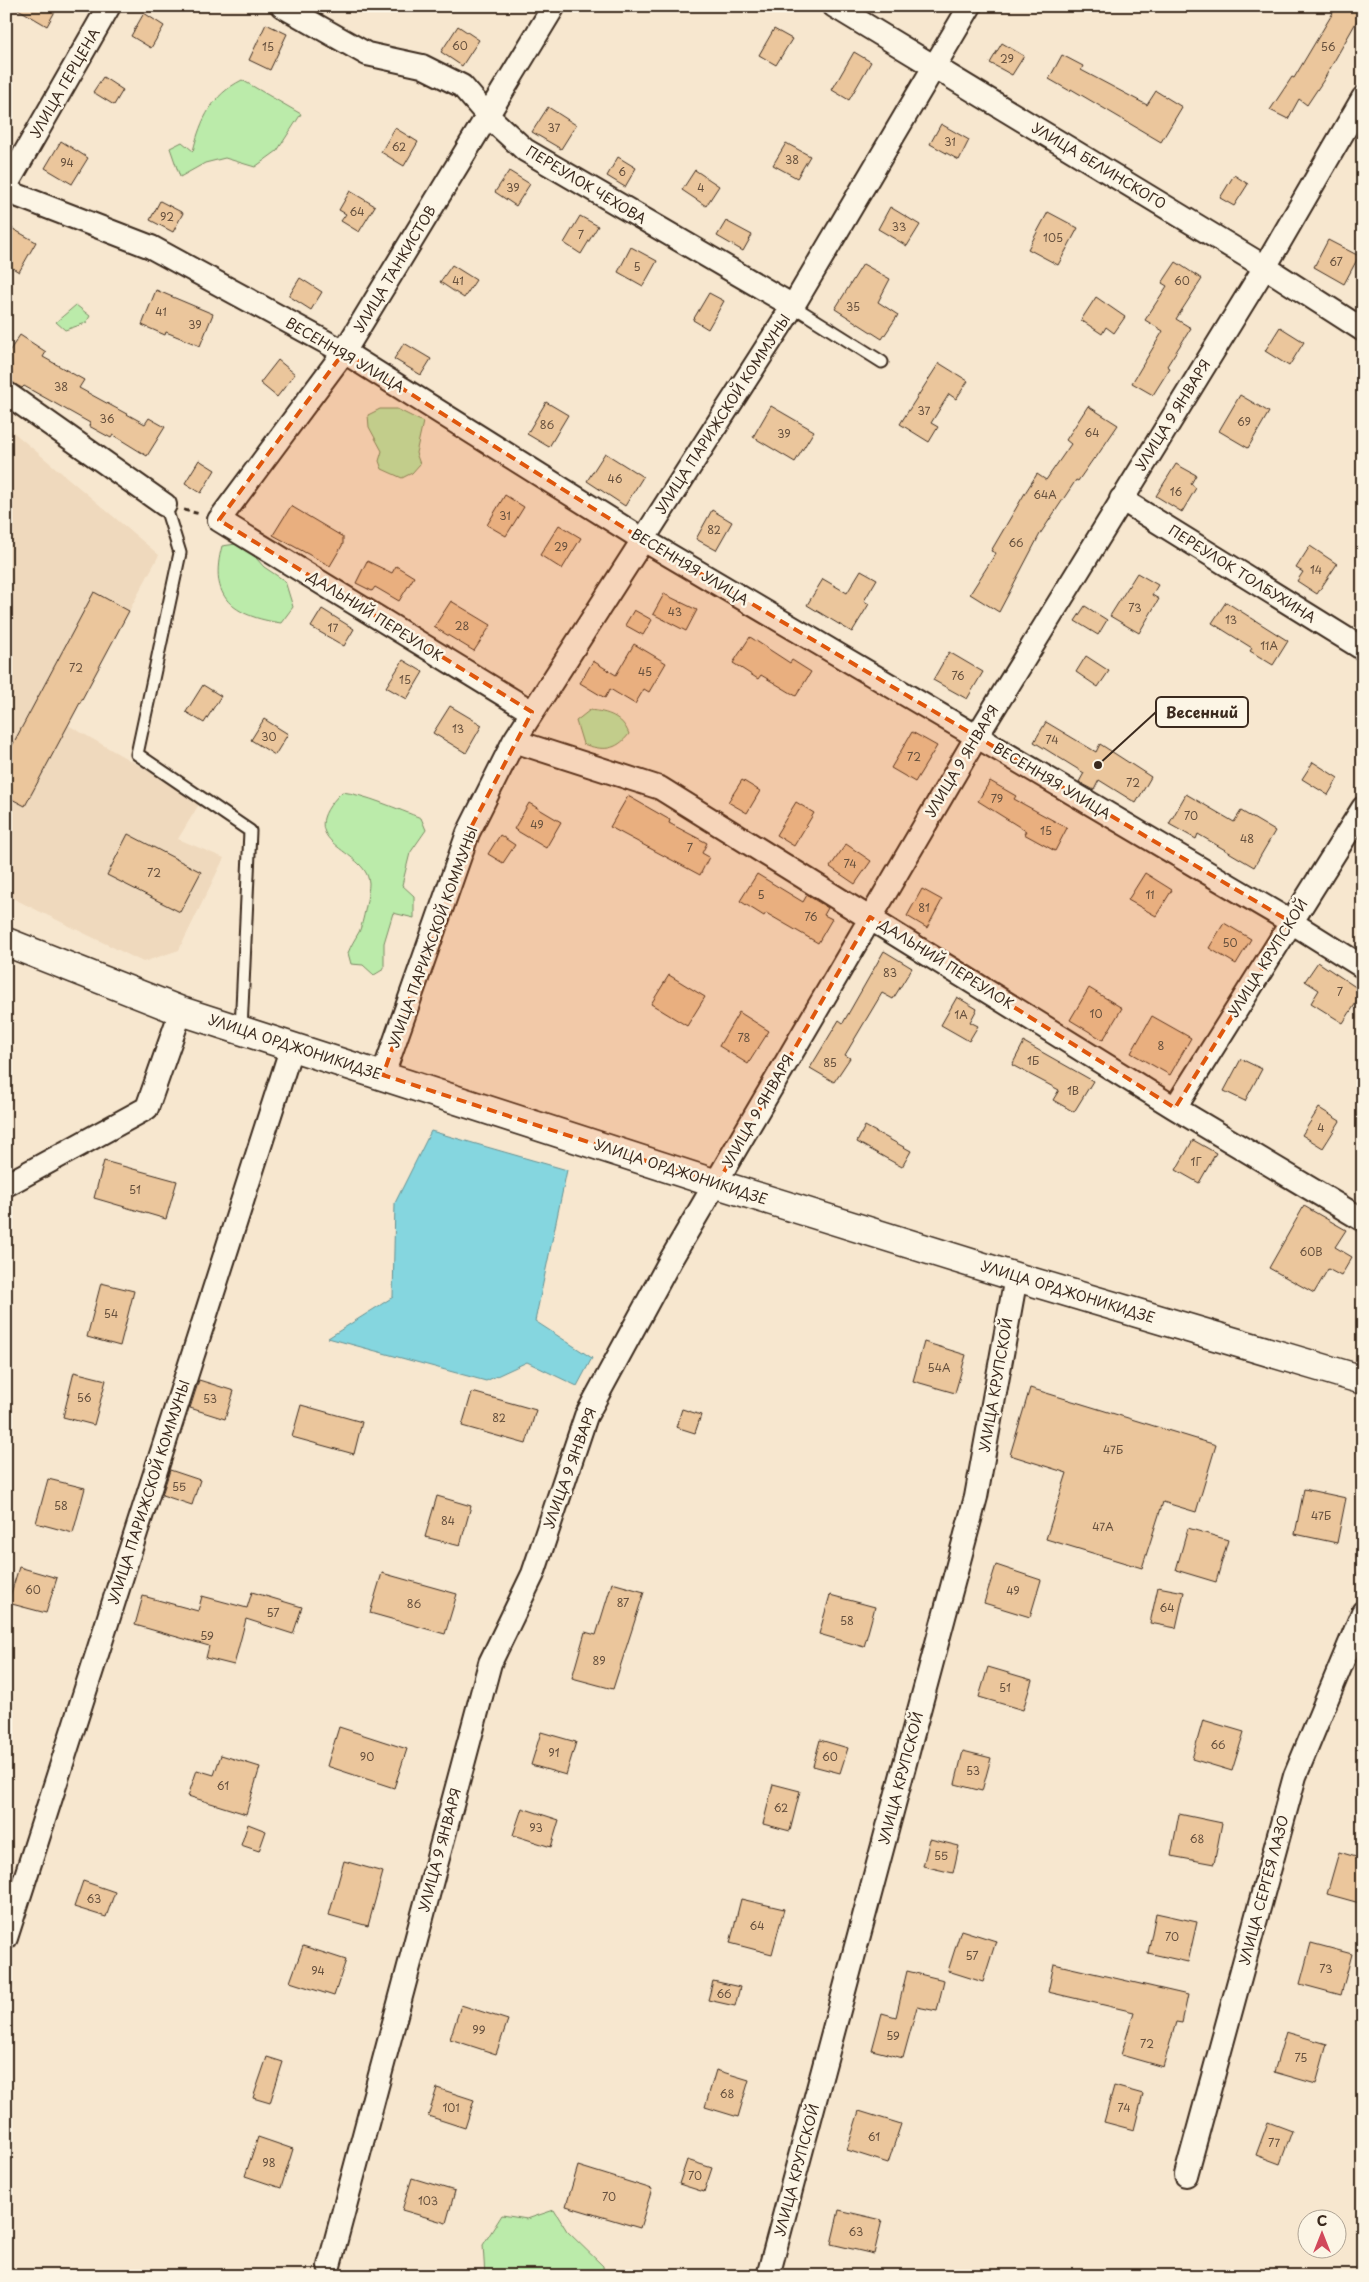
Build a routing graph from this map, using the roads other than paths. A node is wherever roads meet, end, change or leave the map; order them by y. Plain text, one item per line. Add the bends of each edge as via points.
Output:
1 (109, 6) edge
2 (282, 6) edge
3 (554, 6) edge
4 (834, 6) edge
5 (970, 6) edge
6 (935, 66) junction
7 (1363, 98) edge
8 (488, 116) junction
9 (6, 186) edge
10 (6, 191) edge
11 (1265, 267) junction
12 (793, 306) junction
13 (1363, 330) edge
14 (344, 352) junction
15 (882, 362) dead end
16 (6, 393) edge
17 (1121, 499) junction
18 (165, 504) joint
19 (219, 520) joint
20 (642, 539) junction
21 (1363, 649) edge
22 (532, 712) junction
23 (977, 736) junction
24 (514, 741) junction
25 (1363, 808) edge
26 (870, 917) junction
27 (1291, 922) junction
28 (6, 942) edge
29 (1363, 967) edge
30 (181, 1011) junction
31 (241, 1030) junction
32 (292, 1046) junction
33 (383, 1076) junction
34 (1174, 1108) junction
35 (717, 1184) junction
36 (6, 1185) edge
37 (1363, 1220) edge
38 (1016, 1277) junction
39 (1363, 1380) edge
40 (1363, 1612) edge
41 (6, 1938) edge
42 (1186, 2175) dead end
43 (329, 2271) edge
44 (768, 2276) edge

1 - 9 street, УЛИЦА ГЕРЦЕНА
2 - 8 street, ПЕРЕУЛОК ЧЕХОВА via 366,54 422,66 462,86
3 - 8 street, УЛИЦА ТАНКИСТОВ
4 - 6 street, УЛИЦА БЕЛИНСКОГО
5 - 6 street, УЛИЦА ПАРИЖСКОЙ КОММУНЫ
6 - 11 street, УЛИЦА БЕЛИНСКОГО
6 - 12 street, УЛИЦА ПАРИЖСКОЙ КОММУНЫ
7 - 11 street, УЛИЦА 9 ЯНВАРЯ
8 - 12 street, ПЕРЕУЛОК ЧЕХОВА via 525,150
8 - 14 street, УЛИЦА ТАНКИСТОВ
10 - 14 street, ВЕСЕННЯЯ УЛИЦА via 151,248
11 - 13 street, УЛИЦА БЕЛИНСКОГО
11 - 17 street, УЛИЦА 9 ЯНВАРЯ
12 - 15 lane
12 - 20 street, УЛИЦА ПАРИЖСКОЙ КОММУНЫ
14 - 19 street, УЛИЦА ТАНКИСТОВ
14 - 20 street, ВЕСЕННЯЯ УЛИЦА
16 - 18 street
17 - 21 street, ПЕРЕУЛОК ТОЛБУХИНА
17 - 23 street, УЛИЦА 9 ЯНВАРЯ
18 - 31 lane via 180,553 137,754 250,831
19 - 22 street, ДАЛЬНИЙ ПЕРЕУЛОК
20 - 22 street, УЛИЦА ПАРИЖСКОЙ КОММУНЫ
20 - 23 street, ВЕСЕННЯЯ УЛИЦА
22 - 24 street, УЛИЦА ПАРИЖСКОЙ КОММУНЫ
23 - 26 street, УЛИЦА 9 ЯНВАРЯ
23 - 27 street, ВЕСЕННЯЯ УЛИЦА
24 - 26 street, ДАЛЬНИЙ ПЕРЕУЛОК via 660,788
24 - 33 street, УЛИЦА ПАРИЖСКОЙ КОММУНЫ via 468,833
25 - 27 street, УЛИЦА КРУПСКОЙ
26 - 34 street, ДАЛЬНИЙ ПЕРЕУЛОК
26 - 35 street, УЛИЦА 9 ЯНВАРЯ
27 - 29 street, ВЕСЕННЯЯ УЛИЦА
27 - 34 street, УЛИЦА КРУПСКОЙ
28 - 30 main road, УЛИЦА ОРДЖОНИКИДЗЕ
30 - 31 main road, УЛИЦА ОРДЖОНИКИДЗЕ
30 - 36 street via 147,1108
31 - 32 main road, УЛИЦА ОРДЖОНИКИДЗЕ
32 - 33 main road, УЛИЦА ОРДЖОНИКИДЗЕ
32 - 41 street, УЛИЦА ПАРИЖСКОЙ КОММУНЫ
33 - 35 main road, УЛИЦА ОРДЖОНИКИДЗЕ
34 - 37 street, ДАЛЬНИЙ ПЕРЕУЛОК
35 - 38 main road, УЛИЦА ОРДЖОНИКИДЗЕ
35 - 43 street, УЛИЦА 9 ЯНВАРЯ via 670,1262 586,1416 533,1574 490,1663
38 - 39 main road, УЛИЦА ОРДЖОНИКИДЗЕ
38 - 44 street, УЛИЦА КРУПСКОЙ via 976,1497
40 - 42 street, УЛИЦА СЕРГЕЯ ЛАЗО via 1295,1776

